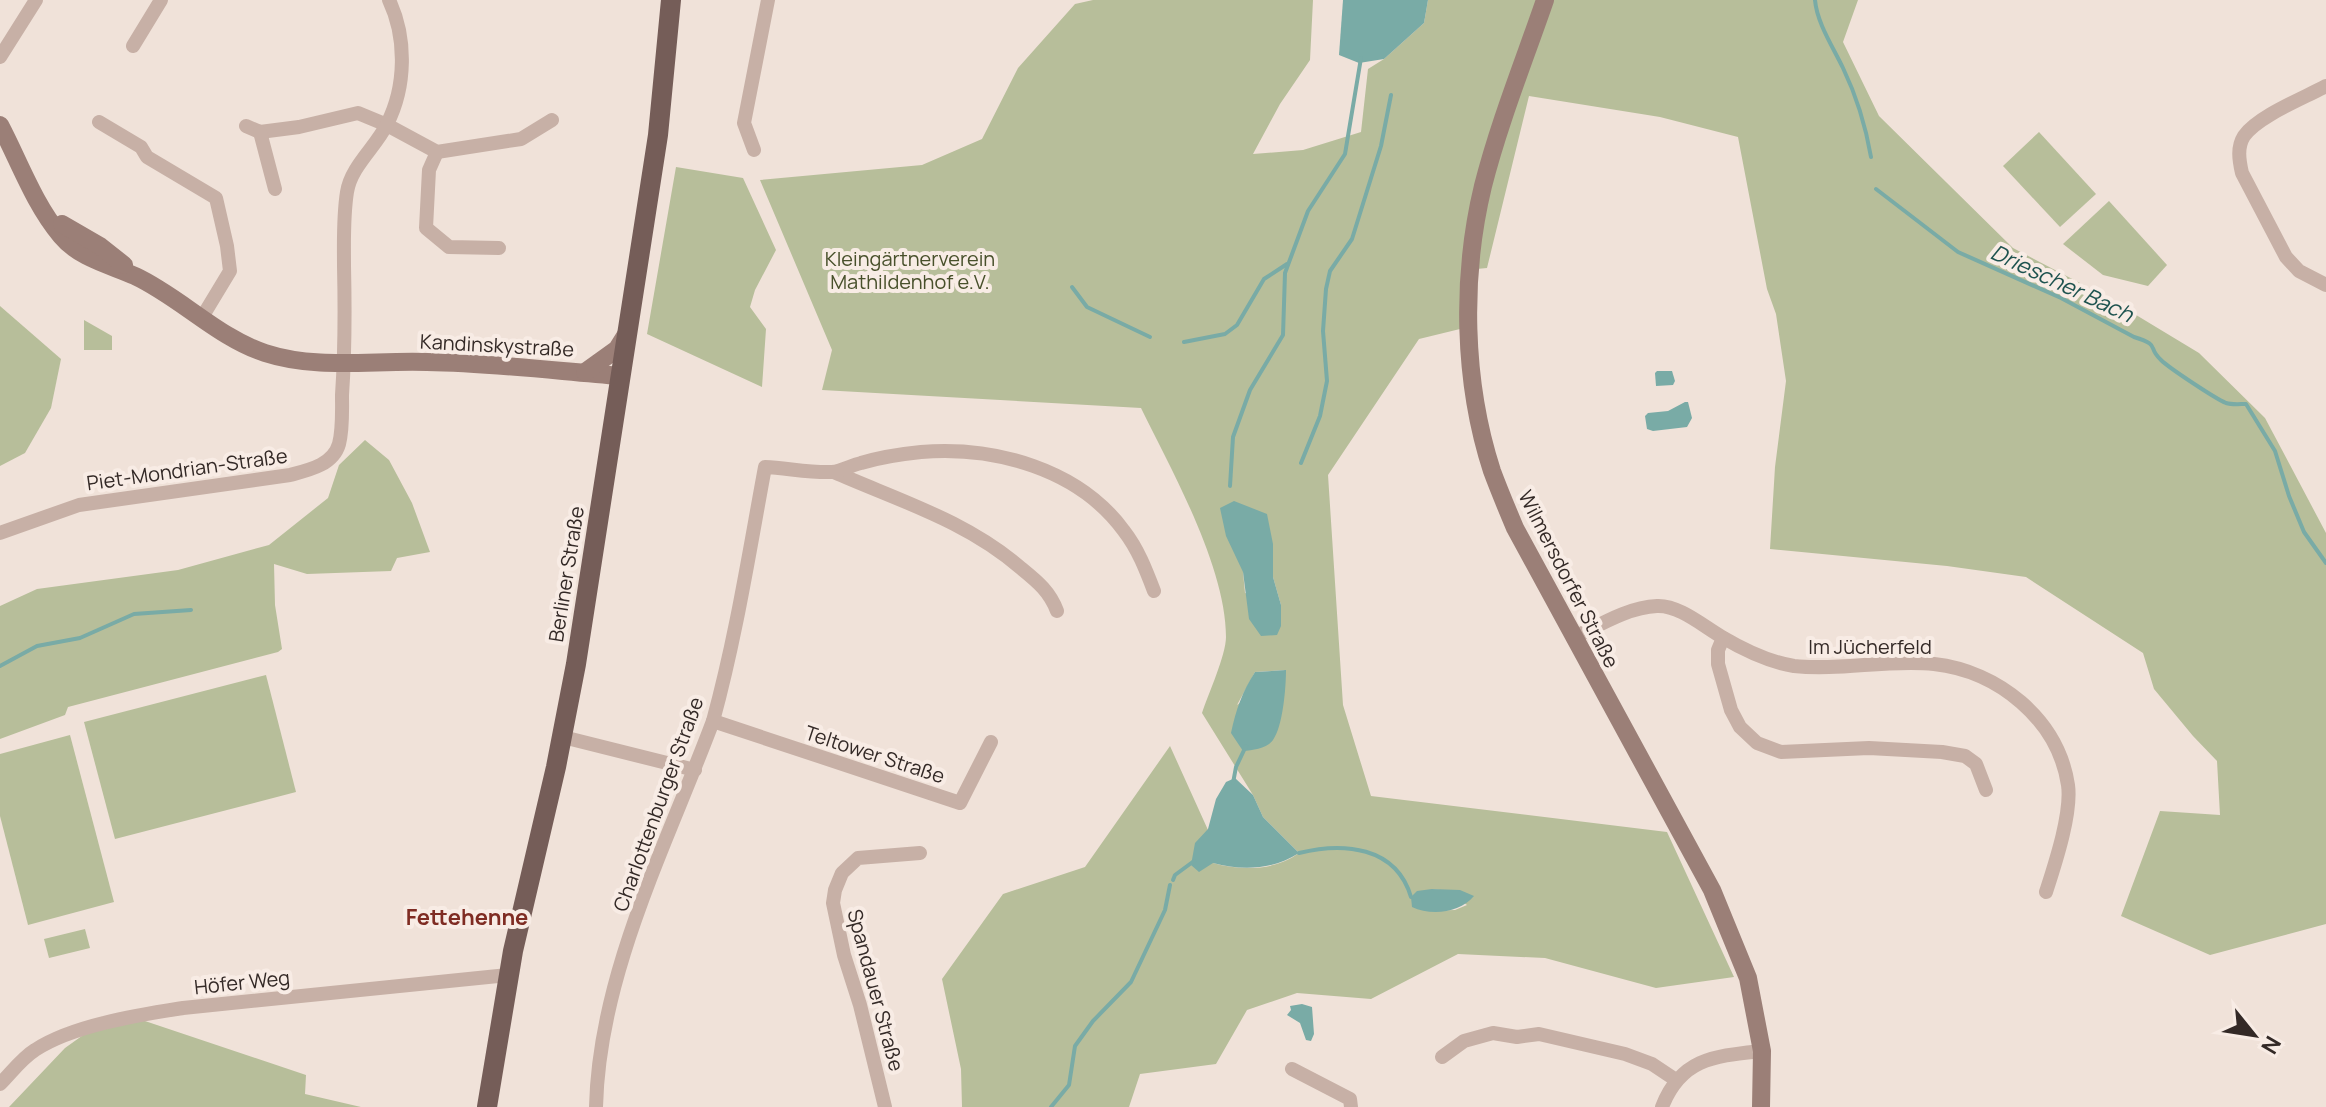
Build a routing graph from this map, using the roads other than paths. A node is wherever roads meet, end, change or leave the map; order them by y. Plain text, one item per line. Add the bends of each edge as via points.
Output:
1 (36, 0) edge
2 (161, 0) edge
3 (671, 0) edge
4 (768, 0) edge
5 (1545, 0) edge
6 (391, 1) edge
7 (133, 46) dead end
8 (0, 57) edge
9 (2326, 86) edge
10 (552, 120) dead end
11 (99, 122) dead end
12 (0, 125) edge
13 (387, 125) junction
14 (754, 150) dead end
15 (437, 152) junction
16 (275, 189) dead end
17 (499, 248) dead end
18 (2326, 285) edge
19 (201, 319) junction
20 (627, 333) junction
21 (344, 362) junction
22 (585, 372) junction
23 (620, 376) junction
24 (834, 472) junction
25 (0, 533) edge
26 (1154, 591) dead end
27 (1057, 611) dead end
28 (1573, 638) junction
29 (1723, 638) junction
30 (713, 721) junction
31 (563, 737) junction
32 (991, 742) dead end
33 (695, 770) junction
34 (1986, 790) dead end
35 (920, 853) dead end
36 (2046, 892) dead end
37 (508, 975) junction
38 (1762, 1051) junction
39 (1442, 1057) dead end
40 (1292, 1069) dead end
41 (1676, 1080) junction
42 (0, 1084) edge
43 (487, 1107) edge
44 (596, 1107) edge
45 (885, 1107) edge
46 (1351, 1107) edge
47 (1662, 1107) edge
48 (1761, 1107) edge

1 - 8 street
2 - 7 street
3 - 20 main road, Berliner Straße via 658,135
4 - 14 street via 744,123
5 - 28 street, Wilmersdorfer Straße via 1487,172 1474,231 1469,272 1472,361 1492,469 1515,528
6 - 13 street, Piet-Mondrian-Straße via 401,42 402,83
9 - 18 street via 2259,122 2245,134 2239,159 2286,257 2299,271
10 - 15 street via 521,139
11 - 19 street via 216,198 230,271
12 - 19 street, Kandinskystraße via 46,213
13 - 15 street
13 - 16 street via 358,113 299,127 253,129
13 - 21 street, Piet-Mondrian-Straße via 347,188
15 - 17 street via 429,170 426,228 449,247
19 - 21 street, Kandinskystraße via 268,354
20 - 22 street, Kandinskystraße via 617,349
20 - 23 main road, Berliner Straße
21 - 22 street, Kandinskystraße via 383,357
21 - 25 street, Piet-Mondrian-Straße via 338,446 315,469 79,505
22 - 23 street, Kandinskystraße
23 - 31 main road, Berliner Straße
24 - 26 street via 925,452 979,453 1053,473 1084,492 1124,529
24 - 27 street via 957,524 1010,558 1048,591
24 - 30 street, Charlottenburger Straße via 765,467 741,609
28 - 29 street, Im Jücherfeld via 1655,606 1680,612
28 - 38 street, Wilmersdorfer Straße via 1712,890 1748,978
29 - 34 street via 1718,664 1731,710 1757,743 1781,752 1869,748 1959,754 1976,764
29 - 36 street, Im Jücherfeld via 1793,665 1947,666 2011,693 2043,726 2069,787
30 - 32 street, Teltower Straße via 960,803
30 - 33 street, Charlottenburger Straße
31 - 33 street
31 - 37 main road, Berliner Straße
33 - 44 street, Charlottenburger Straße via 617,976
35 - 45 street, Spandauer Straße via 858,858 842,873 833,903
37 - 42 street, Höfer Weg via 132,1016 35,1050
37 - 43 main road, Berliner Straße
38 - 41 street via 1715,1056
38 - 48 street, Wilmersdorfer Straße
39 - 41 street via 1464,1041 1493,1033 1539,1034 1625,1054
40 - 46 street via 1350,1099
41 - 47 street

